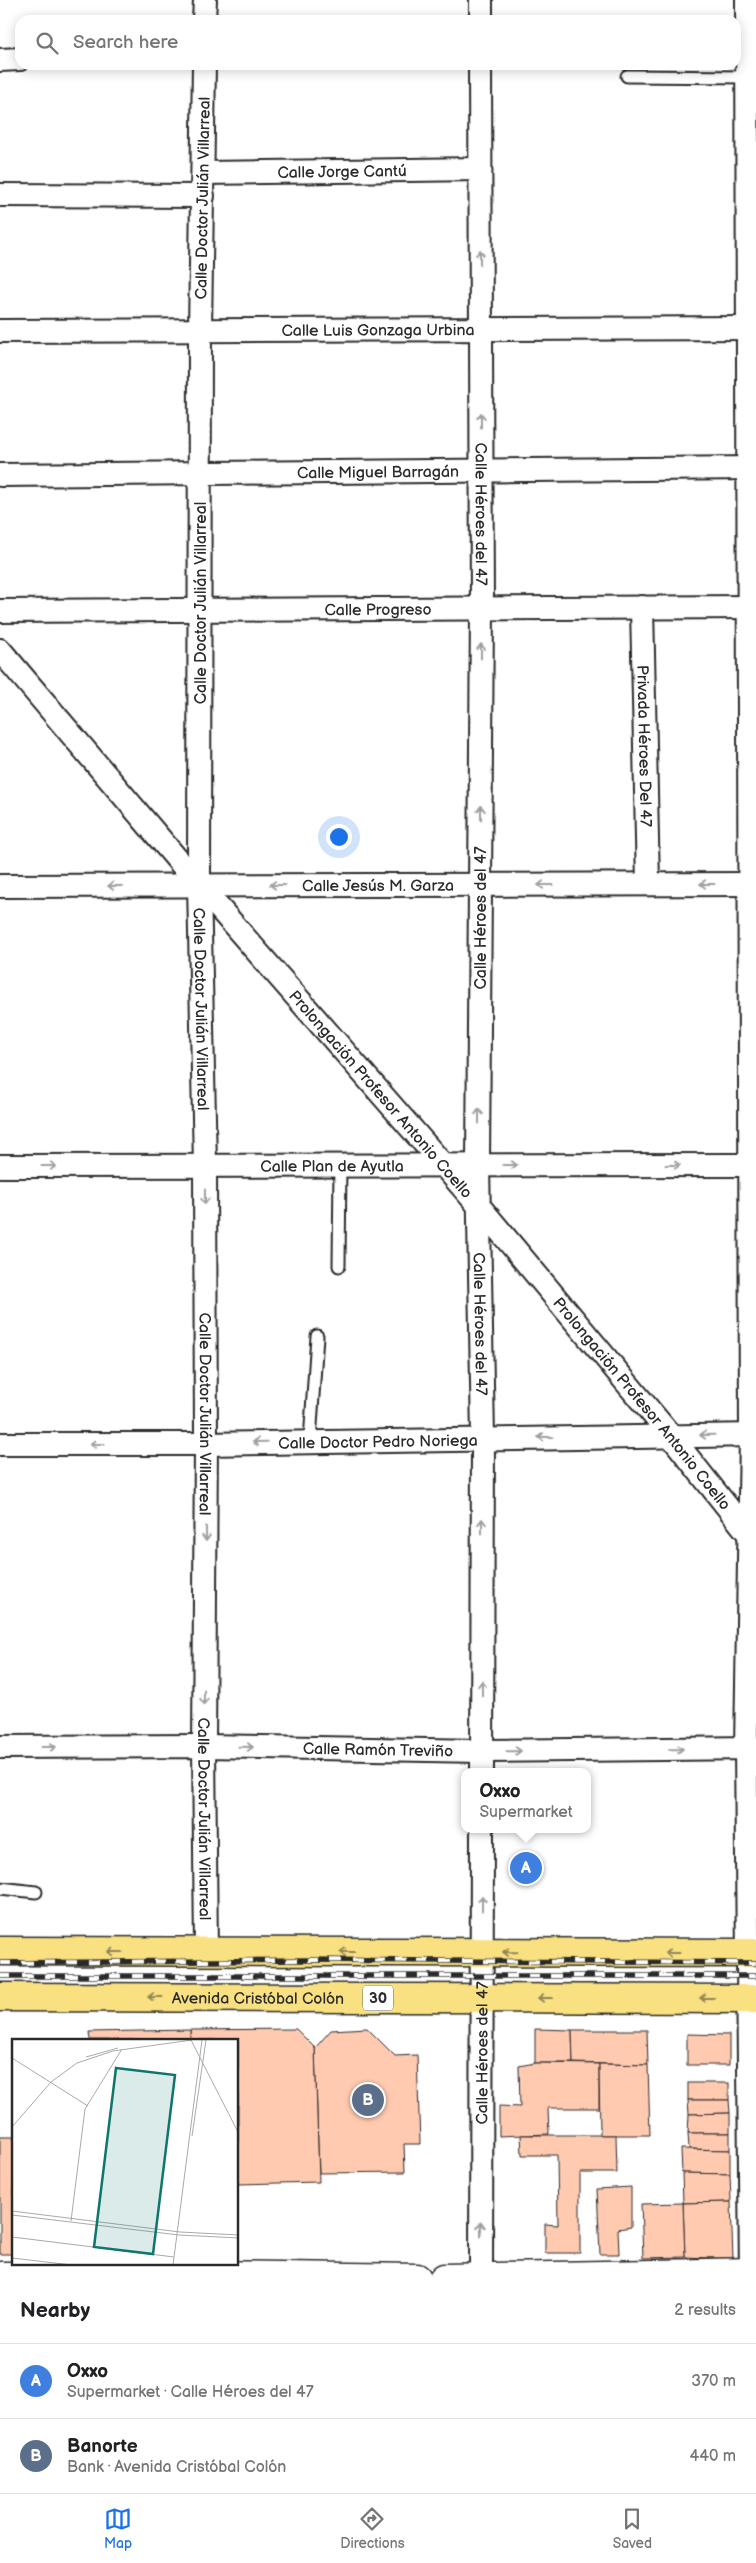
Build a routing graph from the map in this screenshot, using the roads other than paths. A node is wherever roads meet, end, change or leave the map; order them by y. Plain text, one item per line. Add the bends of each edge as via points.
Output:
1 (205, 0) edge
2 (481, 0) edge
3 (747, 0) edge
4 (204, 15) edge
5 (480, 15) edge
6 (15, 59) edge
7 (0, 60) edge
8 (204, 70) edge
9 (480, 70) edge
10 (627, 76) dead end
11 (747, 77) junction
12 (480, 169) junction
13 (203, 173) junction
14 (0, 195) edge
15 (203, 196) junction
16 (751, 328) edge
17 (481, 329) junction
18 (200, 330) junction
19 (0, 331) edge
20 (752, 468) edge
21 (481, 471) junction
22 (201, 474) junction
23 (0, 476) edge
24 (642, 607) junction
25 (752, 607) edge
26 (482, 609) junction
27 (0, 610) edge
28 (200, 610) junction
29 (0, 650) edge
30 (648, 884) junction
31 (752, 884) edge
32 (480, 885) junction
33 (0, 886) edge
34 (199, 886) junction
35 (444, 1164) junction
36 (478, 1164) junction
37 (205, 1165) junction
38 (340, 1165) junction
39 (752, 1165) edge
40 (0, 1166) edge
41 (479, 1206) junction
42 (339, 1266) dead end
43 (316, 1336) dead end
44 (753, 1435) edge
45 (671, 1436) junction
46 (483, 1438) junction
47 (310, 1441) junction
48 (0, 1444) edge
49 (206, 1444) junction
50 (753, 1539) edge
51 (204, 1746) junction
52 (0, 1747) edge
53 (751, 1748) edge
54 (482, 1761) edge
55 (482, 1833) edge
56 (0, 1888) edge
57 (36, 1892) dead end
58 (0, 1951) edge
59 (206, 1952) junction
60 (482, 1952) junction
61 (752, 1953) edge
62 (0, 1997) edge
63 (480, 1998) junction
64 (753, 2001) edge
65 (753, 2274) edge
66 (0, 2276) edge
67 (208, 2277) edge
68 (481, 2277) edge
69 (368, 2278) edge
70 (417, 2278) edge
71 (444, 2278) edge

1 - 4 street
2 - 5 street
3 - 11 street
6 - 7 street
8 - 13 street, Calle Doctor Julián Villarreal
9 - 12 street, Calle Héroes del 47
10 - 11 lane
11 - 16 street
12 - 13 street, Calle Jorge Cantú
17 -> 12 street, Calle Héroes del 47
13 - 15 street, Calle Doctor Julián Villarreal
14 - 15 street
15 - 18 street, Calle Doctor Julián Villarreal
16 - 17 street, Calle Luis Gonzaga Urbina
16 - 20 street
17 - 18 street, Calle Luis Gonzaga Urbina
21 -> 17 street, Calle Héroes del 47
18 - 19 street, Calle Luis Gonzaga Urbina
18 - 22 street, Calle Doctor Julián Villarreal
20 - 21 street, Calle Miguel Barragán
20 - 25 street
21 - 22 street, Calle Miguel Barragán
21 - 26 street, Calle Héroes del 47
22 - 23 street, Calle Miguel Barragán
22 - 28 street, Calle Doctor Julián Villarreal
24 - 25 street, Calle Progreso
24 - 26 street, Calle Progreso
24 - 30 street, Privada Héroes Del 47
25 - 31 street
26 - 28 street, Calle Progreso
32 -> 26 street, Calle Héroes del 47
27 - 28 street, Calle Progreso
28 - 34 street, Calle Doctor Julián Villarreal
29 - 34 street, Prolongación Profesor Antonio Coello
31 -> 30 street, Calle Jesús M. Garza
30 -> 32 street, Calle Jesús M. Garza
31 - 39 street
32 -> 34 street, Calle Jesús M. Garza
36 -> 32 street, Calle Héroes del 47
34 -> 33 street, Calle Jesús M. Garza
34 - 35 street, Prolongación Profesor Antonio Coello
34 - 37 street, Calle Doctor Julián Villarreal
35 - 36 street, Calle Plan de Ayutla
35 - 38 street, Calle Plan de Ayutla
35 - 41 street, Prolongación Profesor Antonio Coello
36 -> 39 street, Calle Plan de Ayutla
36 - 41 street, Calle Héroes del 47
37 - 38 street, Calle Plan de Ayutla
40 -> 37 street, Calle Plan de Ayutla
37 -> 49 street, Calle Doctor Julián Villarreal
38 - 42 lane
39 - 44 street
41 - 45 street, Prolongación Profesor Antonio Coello
41 - 46 street, Calle Héroes del 47
43 - 47 lane
44 -> 45 street, Calle Doctor Pedro Noriega
44 - 50 street
45 -> 46 street, Calle Doctor Pedro Noriega
45 - 50 street, Prolongación Profesor Antonio Coello
46 - 47 street, Calle Doctor Pedro Noriega
54 -> 46 street, Calle Héroes del 47
47 -> 49 street, Calle Doctor Pedro Noriega
49 -> 48 street, Calle Doctor Pedro Noriega
49 -> 51 street, Calle Doctor Julián Villarreal
50 - 53 street
52 -> 51 street, Calle Ramón Treviño
51 -> 54 street, Calle Ramón Treviño
51 - 59 street, Calle Doctor Julián Villarreal
54 -> 53 street, Calle Ramón Treviño
53 - 61 street
60 -> 55 street, Calle Héroes del 47
56 - 57 lane
59 -> 58 main road
60 -> 59 main road
61 -> 60 main road
60 - 63 street, Calle Héroes del 47
61 - 64 street
63 -> 62 main road, Avenida Cristóbal Colón / 30
64 -> 63 main road, Avenida Cristóbal Colón / 30
68 -> 63 street, Calle Héroes del 47
64 - 65 street
65 - 68 street
66 - 67 street
67 - 69 street
68 - 71 street
69 - 70 street

